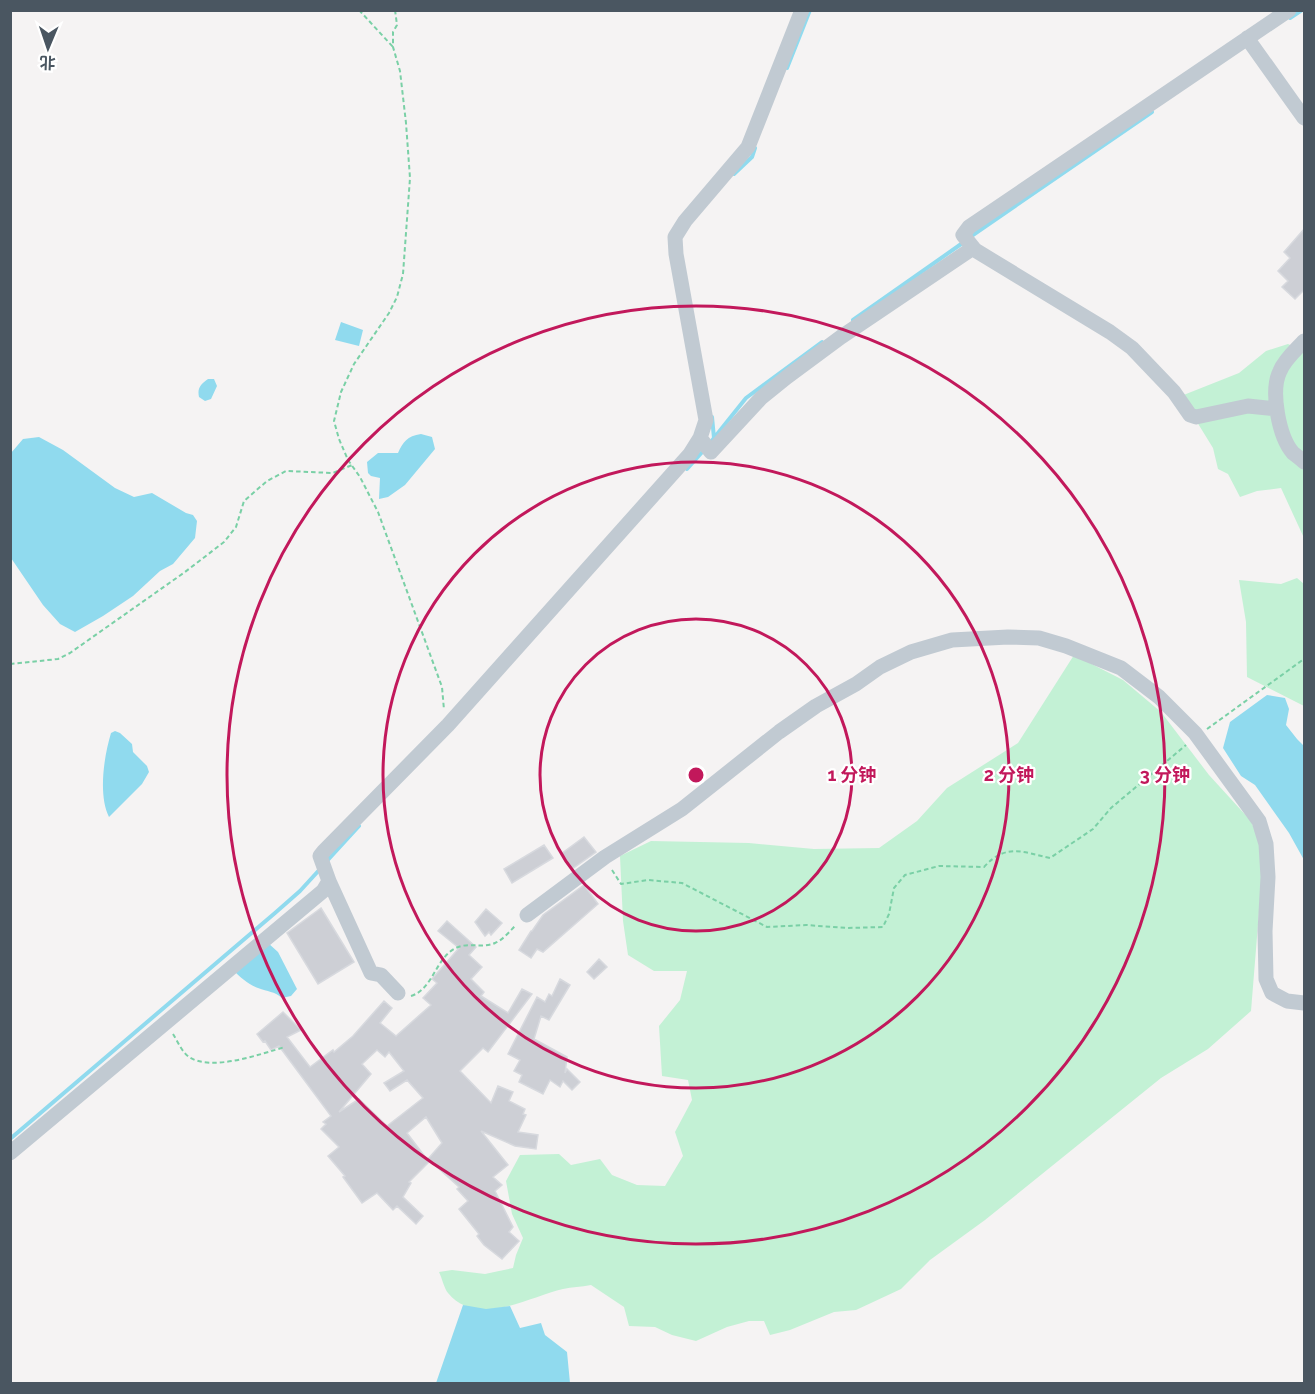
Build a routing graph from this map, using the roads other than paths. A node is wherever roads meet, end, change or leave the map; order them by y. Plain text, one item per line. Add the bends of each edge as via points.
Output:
1 (802, 10) edge
2 (1289, 10) edge
3 (1247, 38) junction
4 (1305, 118) edge
5 (969, 242) junction
6 (1305, 341) edge
7 (1277, 410) junction
8 (704, 444) junction
9 (1305, 462) edge
10 (325, 870) junction
11 (527, 915) road end
12 (398, 993) road end
13 (1305, 1003) edge
14 (10, 1153) edge

1 - 8 street via 748,147 675,237 706,420
2 - 3 street
3 - 4 street
3 - 5 street via 969,227
5 - 7 street via 1132,348 1190,415 1248,406
5 - 8 street
6 - 7 street via 1280,371 1275,396
7 - 9 street via 1292,452
8 - 10 street via 690,454 440,733 324,851 320,856
10 - 12 street via 371,973 381,975
10 - 14 street via 323,891
11 - 13 street via 605,857 682,809 816,705 880,667 911,652 952,640 1039,638 1121,668 1159,697 1197,736 1259,821 1266,844 1268,877 1266,979 1272,993 1287,1001

